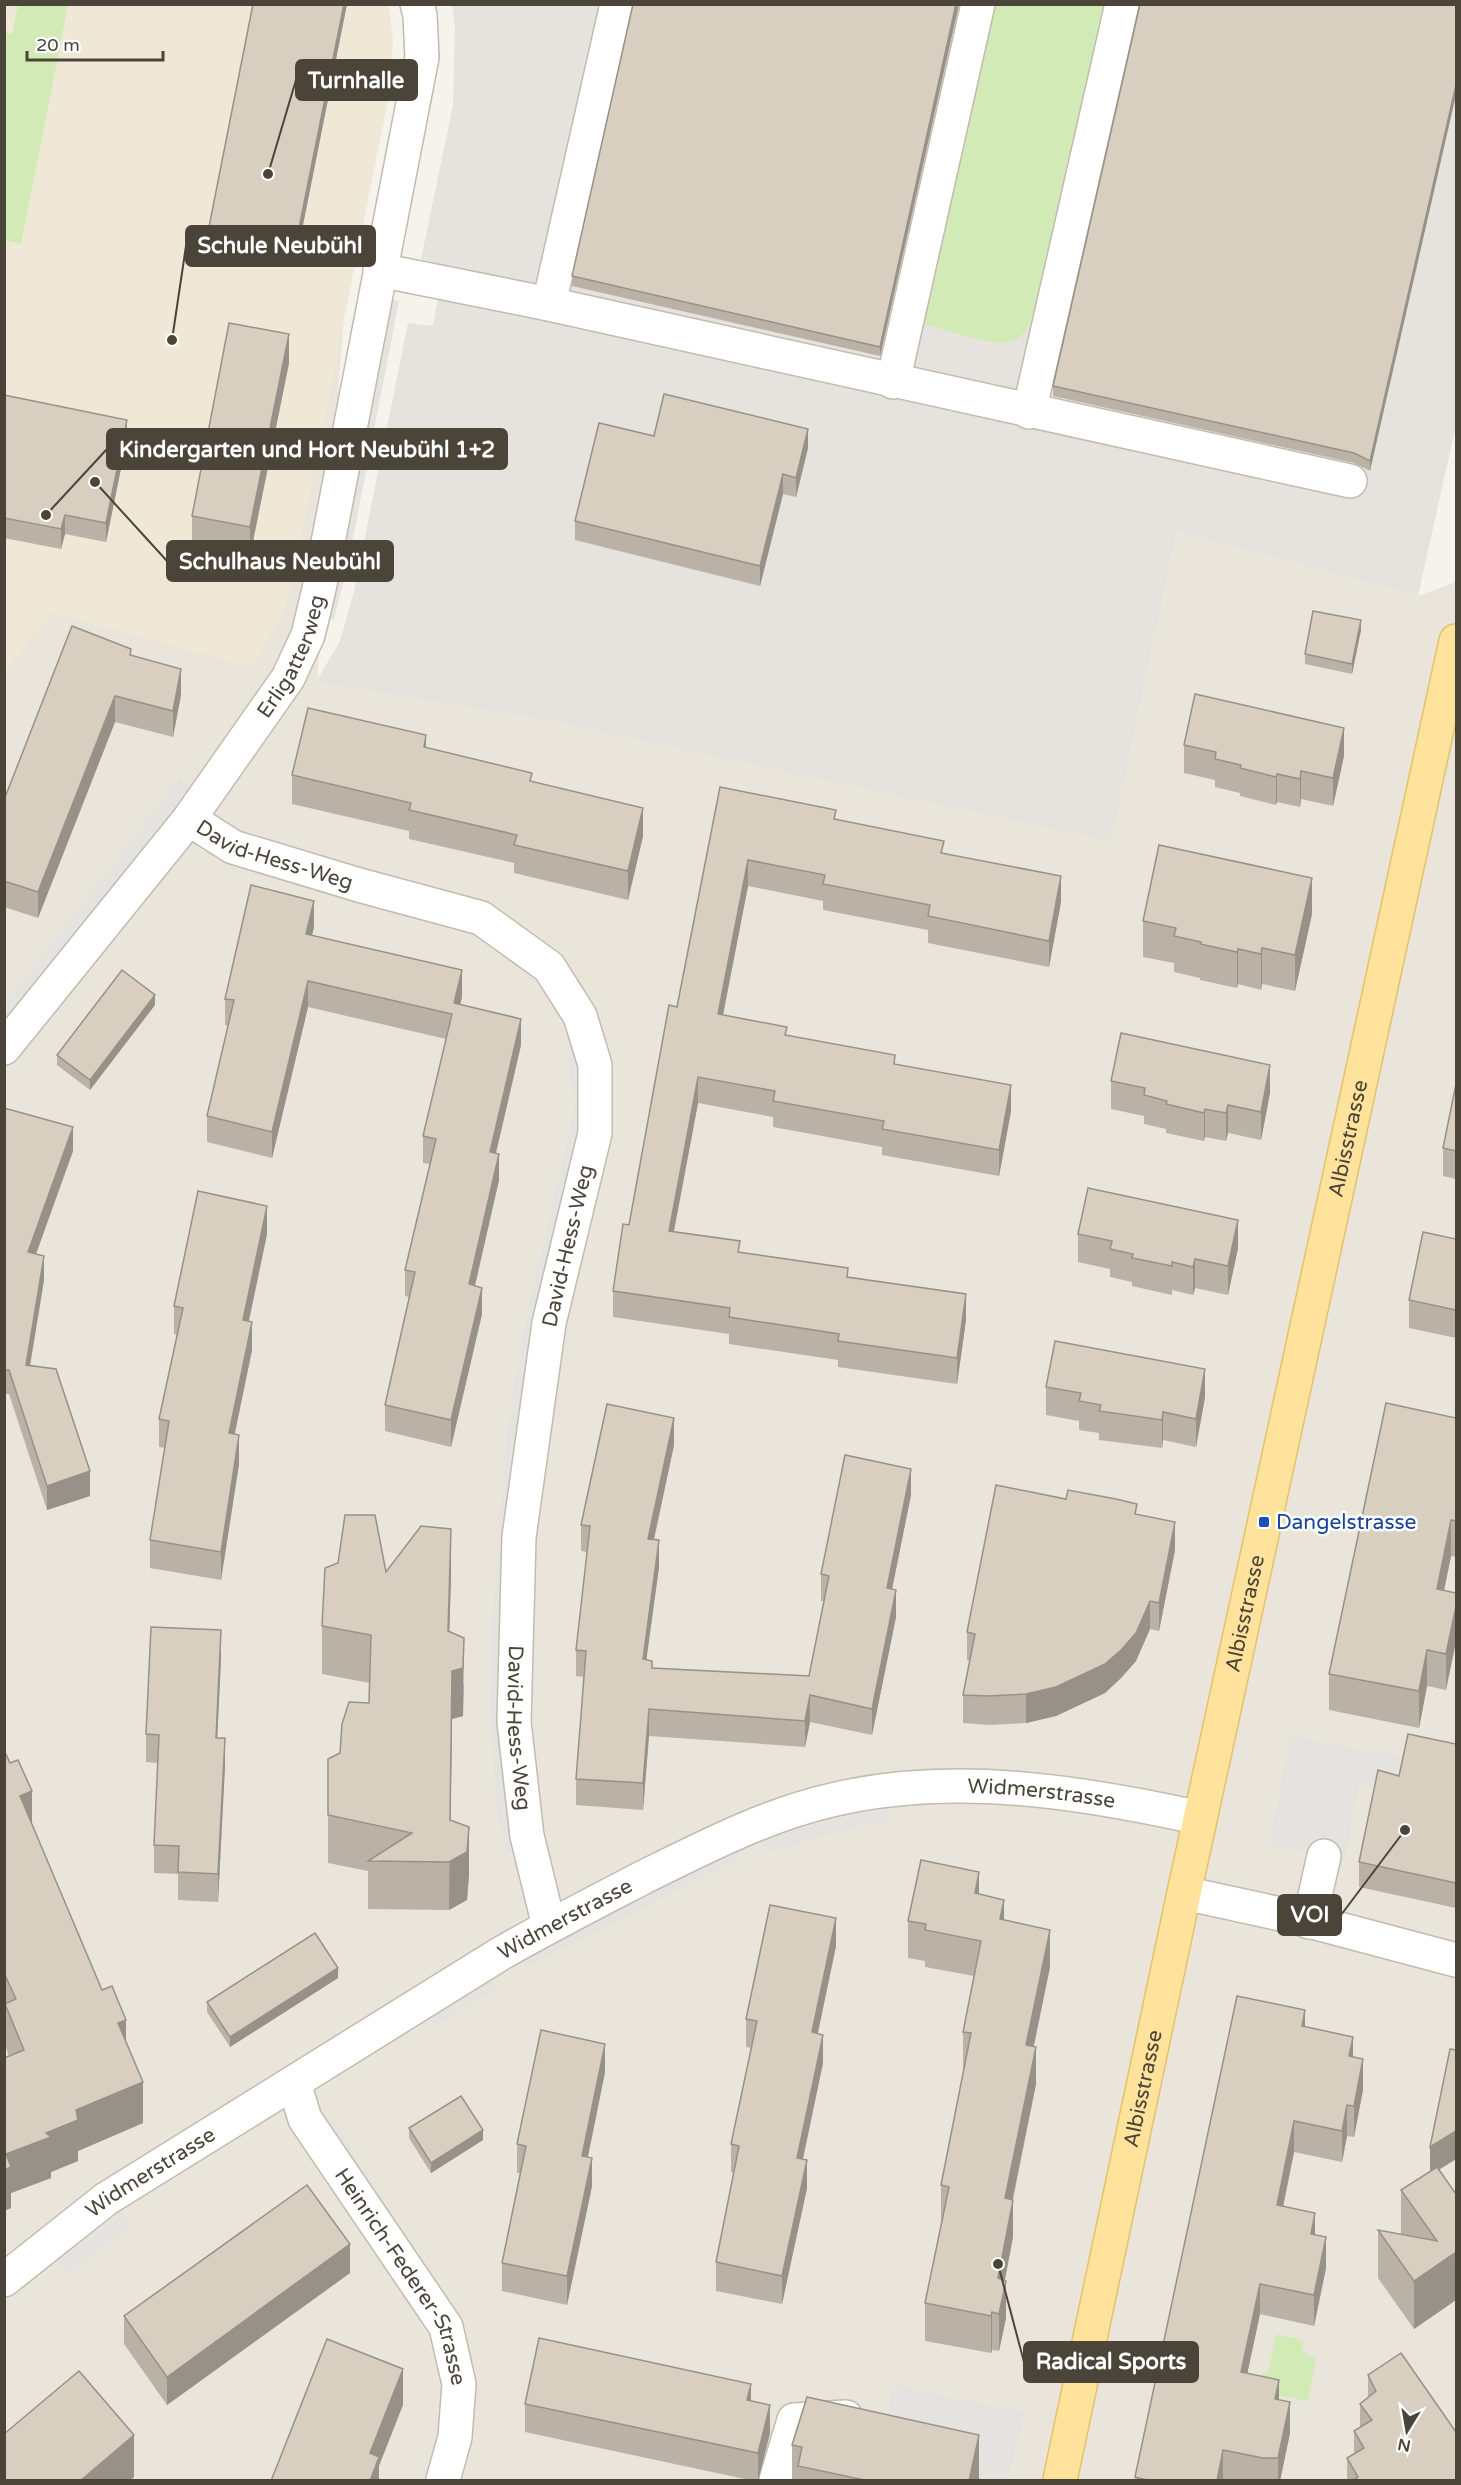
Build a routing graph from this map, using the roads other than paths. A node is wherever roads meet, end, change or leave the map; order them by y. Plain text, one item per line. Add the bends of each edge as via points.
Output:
1 (417, 4) edge
2 (617, 4) edge
3 (978, 4) edge
4 (1122, 4) edge
5 (380, 270) junction
6 (549, 304) junction
7 (893, 382) junction
8 (1029, 412) junction
9 (1350, 481) dead end
10 (1456, 641) edge
11 (189, 819) junction
12 (4, 1048) edge
13 (1200, 1818) junction
14 (1324, 1856) dead end
15 (1184, 1893) junction
16 (1309, 1922) junction
17 (549, 1926) junction
18 (1456, 1960) edge
19 (294, 2083) junction
20 (4, 2280) edge
21 (864, 2416) edge
22 (443, 2481) edge
23 (776, 2481) edge
24 (1060, 2481) edge

1 - 5 street, Erligatterweg via 422,57
2 - 6 street
3 - 7 street
4 - 8 street
5 - 6 street
5 - 11 street, Erligatterweg via 308,635 288,678
6 - 7 street
7 - 8 street
8 - 9 street
10 - 13 main road, Albisstrasse
11 - 12 street, Erligatterweg
11 - 17 street, David-Hess-Weg via 233,847 481,918 549,967 580,1016 595,1065 595,1133 549,1323 519,1537 514,1722 527,1836
13 - 15 main road, Albisstrasse
13 - 17 street, Widmerstrasse via 1136,1804 987,1787 947,1786 864,1794 821,1803 750,1827
14 - 16 street
15 - 16 street
15 - 24 main road, Albisstrasse
16 - 18 street
17 - 19 street, Widmerstrasse
19 - 20 street, Widmerstrasse via 106,2199
19 - 22 street, Heinrich-Federer-Strasse via 305,2119 446,2327 459,2384 455,2437
21 - 23 street via 794,2420

